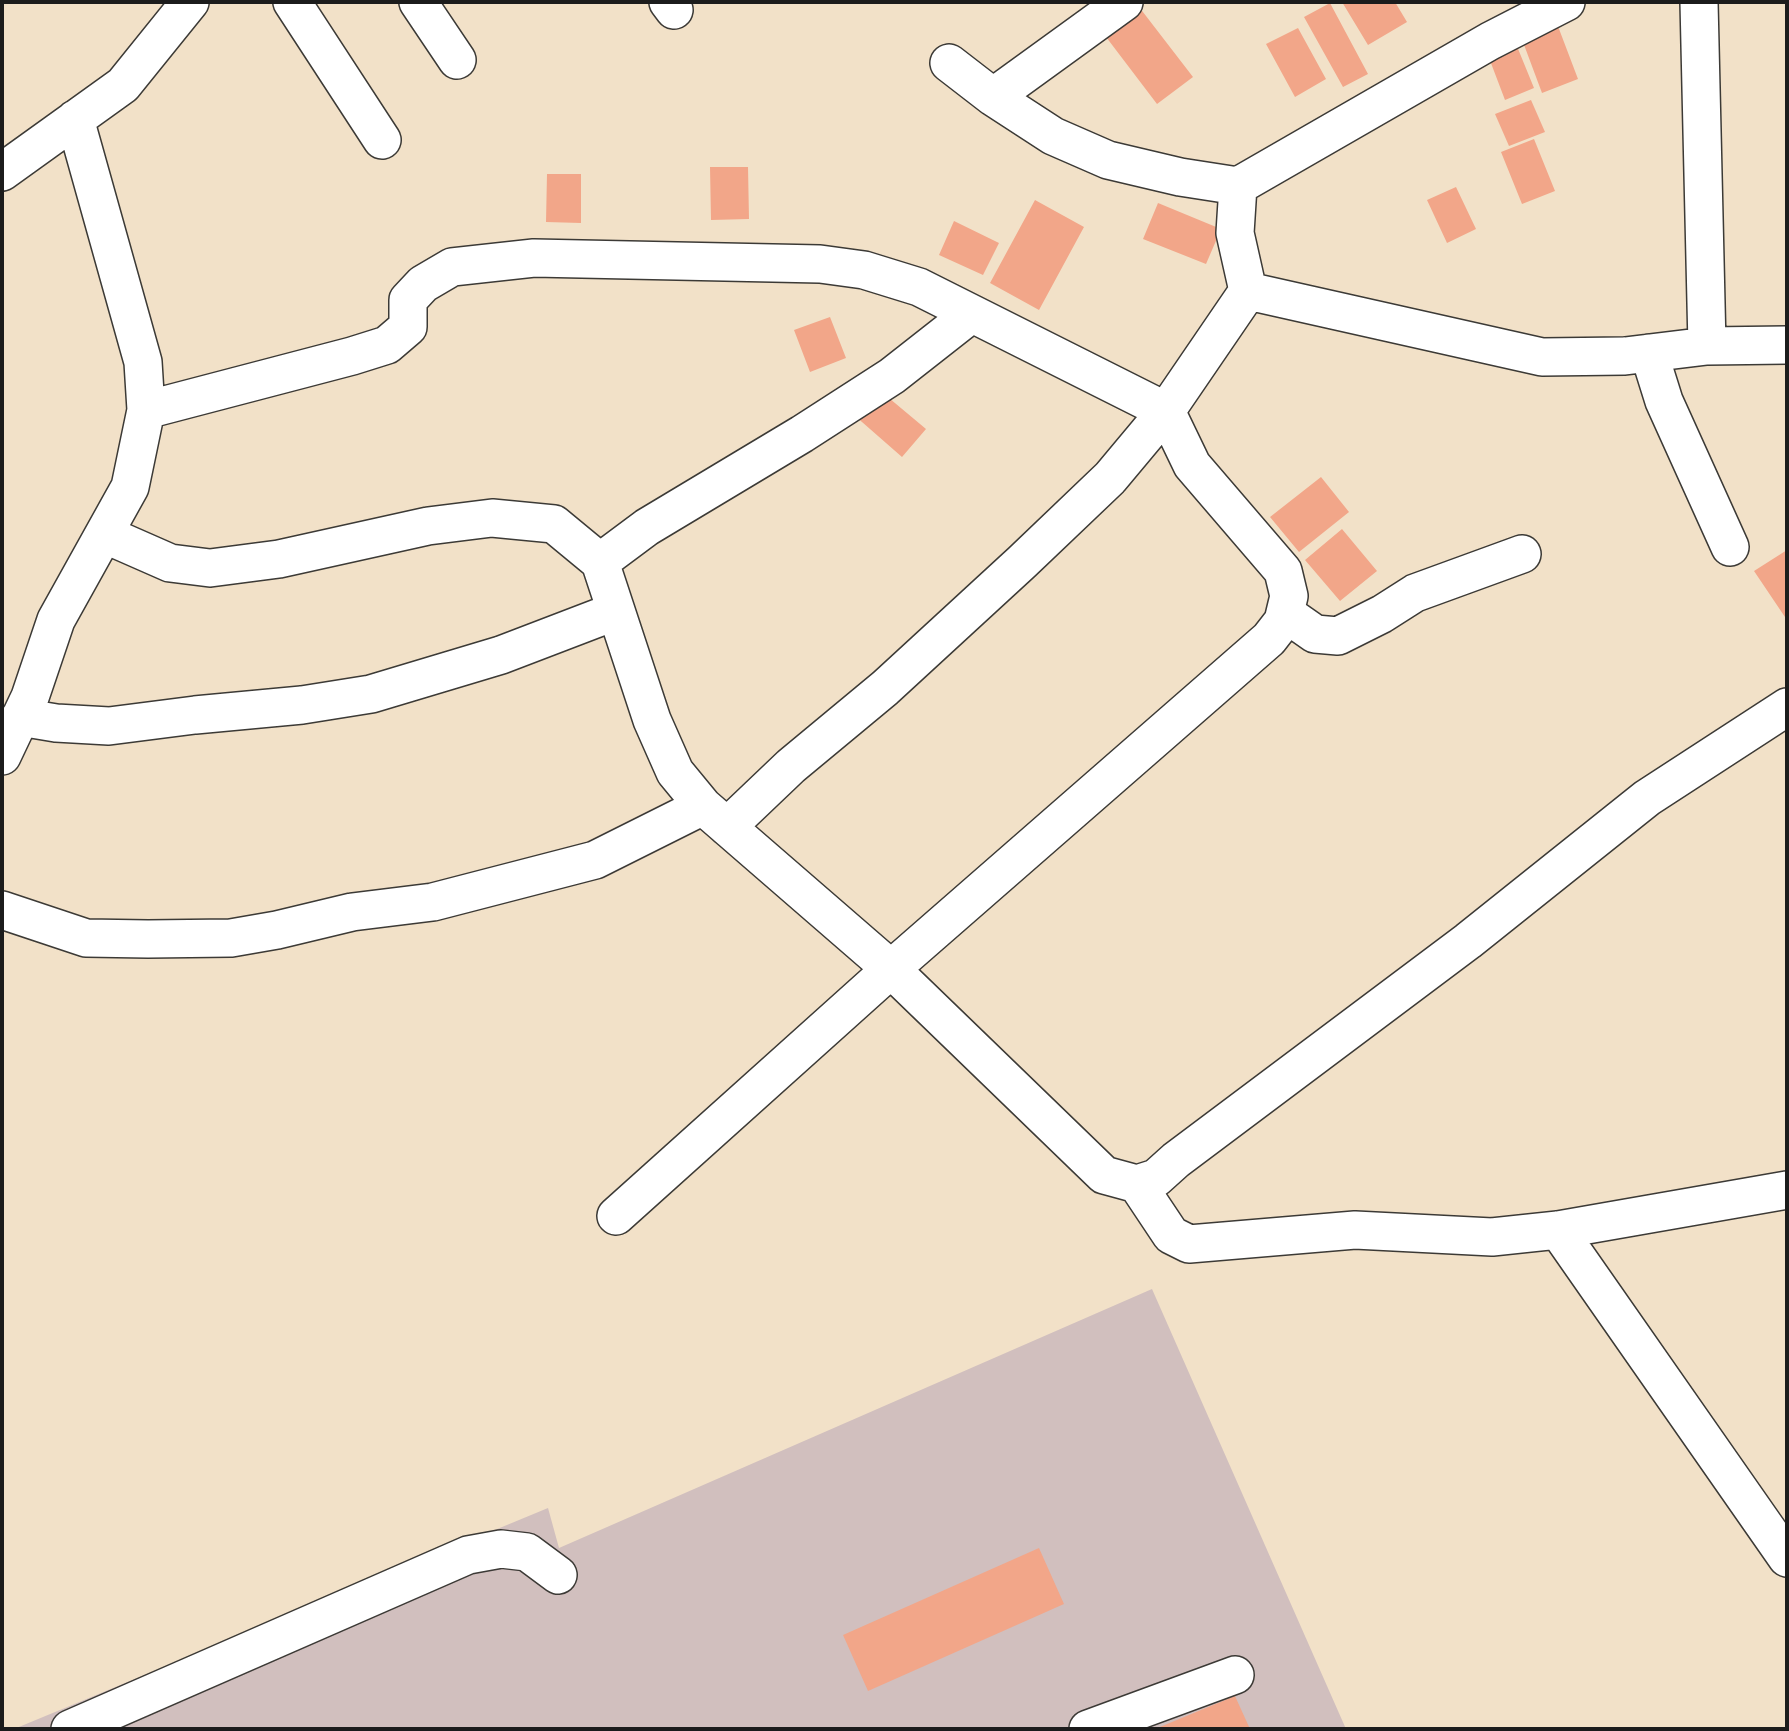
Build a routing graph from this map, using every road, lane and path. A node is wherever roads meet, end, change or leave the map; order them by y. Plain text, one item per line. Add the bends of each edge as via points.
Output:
1 (190, 2) edge
2 (292, 2) edge
3 (418, 2) edge
4 (1124, 2) edge
5 (1566, 2) edge
6 (1699, 2) edge
7 (457, 60) dead end
8 (950, 63) dead end
9 (993, 97) junction
10 (75, 119) junction
11 (382, 140) dead end
12 (2, 172) edge
13 (1238, 186) junction
14 (1248, 290) junction
15 (971, 314) junction
16 (1787, 345) edge
17 (1707, 346) junction
18 (1649, 353) junction
19 (146, 410) junction
20 (1166, 411) junction
21 (104, 534) junction
22 (1730, 547) dead end
23 (1522, 554) dead end
24 (600, 562) junction
25 (616, 611) junction
26 (1285, 613) junction
27 (1787, 707) edge
28 (20, 717) junction
29 (2, 756) edge
30 (715, 816) junction
31 (2, 910) edge
32 (891, 969) junction
33 (1137, 1184) junction
34 (1787, 1190) edge
35 (616, 1216) dead end
36 (1558, 1230) junction
37 (1787, 1558) edge
38 (558, 1575) dead end
39 (1235, 1675) dead end
40 (70, 1729) edge
41 (1088, 1729) edge

1 - 10 street via 123,85
2 - 11 street
3 - 7 street
4 - 9 street
5 - 13 street
6 - 17 street
8 - 9 street
9 - 13 street via 1053,136 1108,160
10 - 12 street
10 - 19 street via 143,362
13 - 14 street via 1235,233
14 - 18 street via 1542,357
14 - 20 street
15 - 19 street via 919,287 864,270 820,264 534,258 453,267 423,284 408,300 408,327 387,345
15 - 20 street
15 - 24 street via 892,376 647,527
16 - 17 street
17 - 18 street
18 - 22 street via 1664,401
19 - 21 street via 130,487
20 - 26 street via 1192,465 1283,571 1289,596
20 - 30 street via 1110,478 885,688 791,766
21 - 24 street via 170,563 210,568 492,518 554,524
21 - 28 street via 56,620
23 - 26 street via 1415,593 1338,636 1315,634
24 - 25 street
25 - 28 street via 501,654 371,694 109,726
25 - 30 street via 675,772
26 - 32 street via 1269,639
27 - 33 street via 1647,799 1156,1178
28 - 29 street
30 - 31 street via 595,860 433,902 352,912 232,938 86,938
30 - 32 street
32 - 33 street via 1104,1175
32 - 35 street
33 - 36 street via 1171,1235 1189,1244 1355,1230 1492,1237
34 - 36 street
36 - 37 street
38 - 40 street via 527,1552 501,1549 468,1555
39 - 41 street

